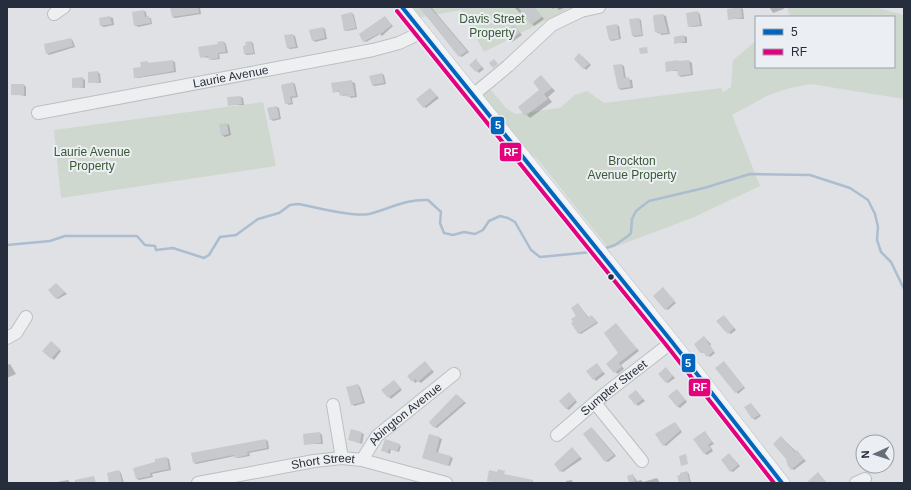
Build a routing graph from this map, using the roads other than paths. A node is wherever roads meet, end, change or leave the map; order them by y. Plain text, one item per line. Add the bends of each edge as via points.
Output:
1 (402, 7) edge
2 (599, 7) edge
3 (422, 32) junction
4 (473, 95) junction
5 (38, 113) dead end
6 (26, 317) dead end
7 (7, 338) edge
8 (672, 342) junction
9 (454, 374) dead end
10 (595, 402) junction
11 (333, 405) dead end
12 (557, 436) dead end
13 (342, 458) junction
14 (362, 460) junction
15 (642, 461) dead end
16 (198, 483) edge
17 (446, 483) edge
18 (782, 483) edge

1 - 3 main road
2 - 4 street via 581,11 552,25
3 - 4 main road
3 - 5 street, Laurie Avenue via 400,43 373,50
4 - 8 main road
6 - 7 street via 16,332
8 - 10 street, Sumpter Street
8 - 18 main road
9 - 14 street, Abington Avenue via 377,436
10 - 12 street, Sumpter Street
10 - 15 street
11 - 13 street
13 - 14 street, Short Street
13 - 16 street, Short Street
14 - 17 street, Short Street

